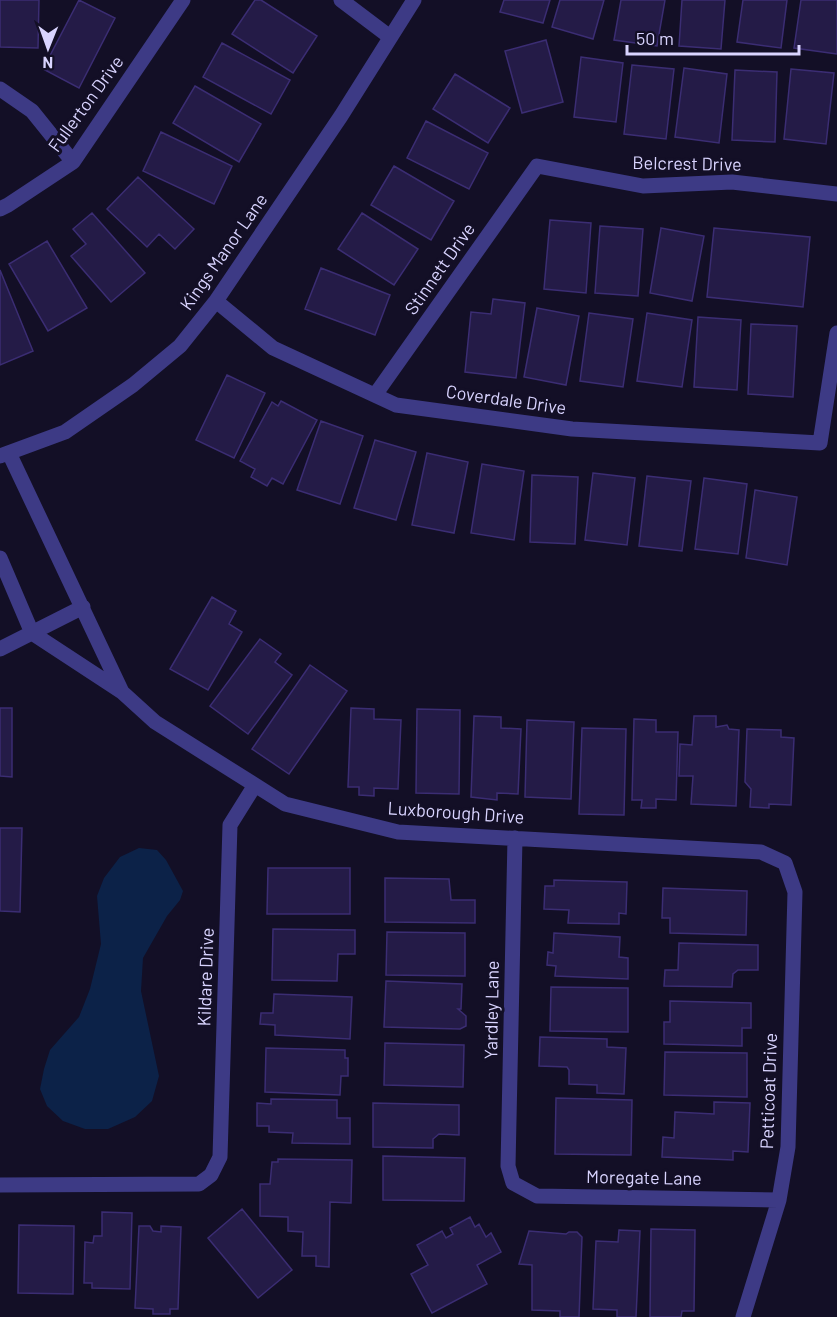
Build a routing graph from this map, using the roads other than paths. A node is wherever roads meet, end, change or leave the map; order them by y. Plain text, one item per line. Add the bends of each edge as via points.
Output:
1 (183, 0) edge
2 (341, 0) edge
3 (414, 0) edge
4 (390, 37) junction
5 (0, 89) edge
6 (73, 162) junction
7 (537, 166) joint
8 (837, 194) edge
9 (0, 209) edge
10 (216, 301) junction
11 (837, 333) edge
12 (375, 395) junction
13 (4, 455) edge
14 (0, 558) edge
15 (82, 607) junction
16 (32, 633) junction
17 (0, 649) edge
18 (122, 692) junction
19 (255, 785) junction
20 (515, 838) junction
21 (786, 863) joint
22 (513, 1183) joint
23 (0, 1185) edge
24 (779, 1200) junction
25 (743, 1317) edge

1 - 6 street, Fullerton Drive
2 - 4 street
3 - 4 street, Kings Manor Lane
4 - 10 street, Kings Manor Lane
5 - 6 street via 32,111
6 - 9 street, Fullerton Drive
7 - 8 street, Belcrest Drive via 643,186 732,182
7 - 12 street, Stinnett Drive
10 - 12 street, Coverdale Drive via 273,348
10 - 13 street, Kings Manor Lane via 180,346 133,385 65,432
11 - 12 street, Coverdale Drive via 820,443 572,429 396,405
13 - 15 street, Luxborough Drive
14 - 16 street
15 - 16 street
15 - 18 street, Luxborough Drive
16 - 17 street
16 - 18 street, Luxborough Drive
18 - 19 street, Luxborough Drive via 155,722
19 - 20 street, Luxborough Drive via 285,804 398,832
19 - 23 street, Kildare Drive via 230,825 220,1157 211,1175 199,1184
20 - 21 street, Luxborough Drive via 760,852
20 - 22 street, Yardley Lane via 508,1166
21 - 24 street, Petticoat Drive via 795,892 788,1147
22 - 24 street, Moregate Lane via 537,1196
24 - 25 street, Petticoat Drive

